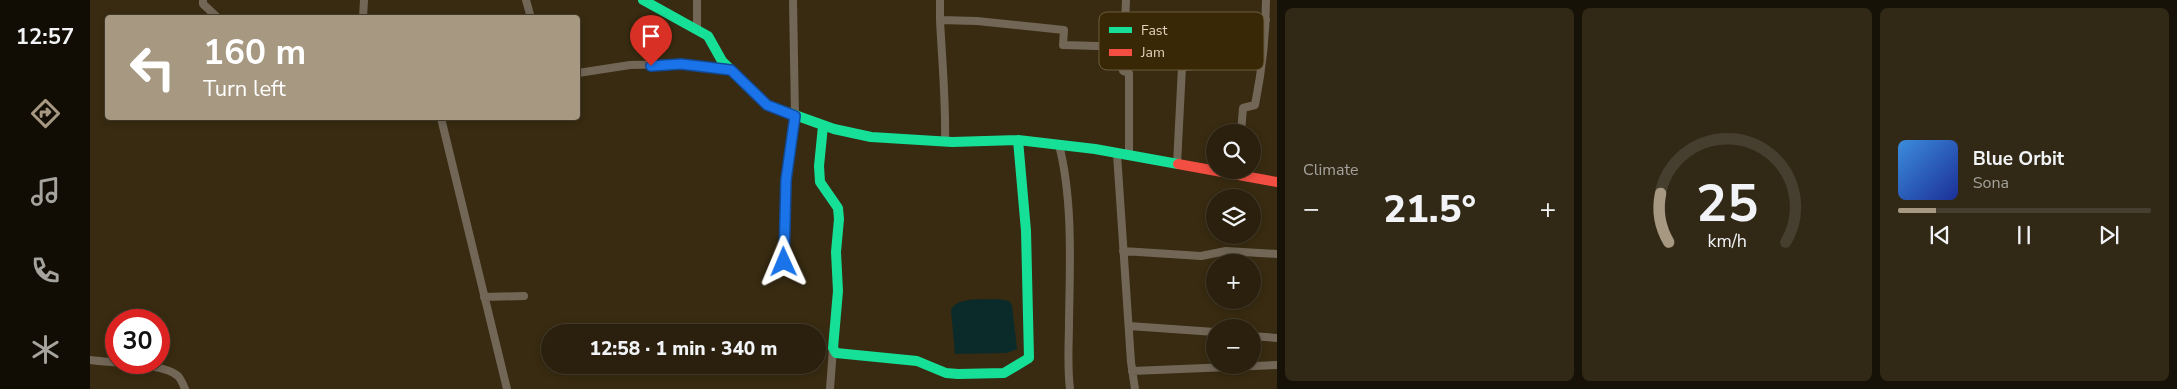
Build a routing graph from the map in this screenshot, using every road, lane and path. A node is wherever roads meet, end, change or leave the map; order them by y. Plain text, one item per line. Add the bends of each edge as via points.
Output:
1 (202, 0) edge
2 (364, 0) edge
3 (526, 0) edge
4 (643, 0) edge
5 (697, 0) edge
6 (793, 0) edge
7 (940, 0) edge
8 (1266, 0) edge
9 (215, 15) edge
10 (363, 15) edge
11 (530, 15) edge
12 (940, 20) junction
13 (1266, 20) joint
14 (697, 29) junction
15 (1264, 42) edge
16 (1099, 46) edge
17 (731, 70) junction
18 (1123, 70) edge
19 (1182, 70) edge
20 (1261, 70) edge
21 (580, 73) edge
22 (795, 116) junction
23 (441, 120) edge
24 (1242, 124) edge
25 (823, 126) junction
26 (1018, 140) junction
27 (946, 142) junction
28 (1059, 145) junction
29 (1117, 154) junction
30 (1129, 156) junction
31 (1177, 164) junction
32 (1206, 168) edge
33 (1261, 178) edge
34 (1277, 182) edge
35 (1123, 251) junction
36 (1277, 254) edge
37 (778, 275) dead end
38 (524, 296) dead end
39 (484, 297) junction
40 (1129, 326) junction
41 (1206, 331) edge
42 (1261, 337) edge
43 (1277, 338) edge
44 (833, 348) junction
45 (90, 360) edge
46 (1277, 365) edge
47 (1132, 371) junction
48 (185, 389) edge
49 (507, 389) edge
50 (830, 389) edge
51 (1070, 389) edge
52 (1134, 389) edge

1 - 9 street
2 - 10 street
3 - 11 street
4 - 14 street
5 - 14 street
6 - 22 street
7 - 12 street
8 - 13 street
12 - 16 street via 1064,30 1064,45
12 - 27 street
13 - 15 street
14 - 17 street via 708,36
17 - 21 street via 681,64 630,65
17 - 22 street via 767,105
18 - 30 street via 1129,74
19 - 31 street
20 - 24 street via 1255,105 1243,108
22 - 25 street
22 - 37 street via 786,180 784,262
23 - 39 street
25 - 27 street via 871,137
25 - 44 street via 820,182 838,208 839,219
26 - 27 street
26 - 28 street
26 - 44 street via 1026,230 1029,358 1004,373 958,374 946,373 917,361 842,355
28 - 29 street
28 - 51 street via 1069,226 1067,358
29 - 30 street
29 - 35 street
30 - 31 street
31 - 32 street
33 - 34 street
35 - 36 street via 1201,256 1226,251
35 - 40 street
38 - 39 street
39 - 49 street
40 - 41 street
40 - 47 street
42 - 43 street
44 - 50 street
45 - 48 street via 161,368 178,376
46 - 47 street
47 - 52 street

